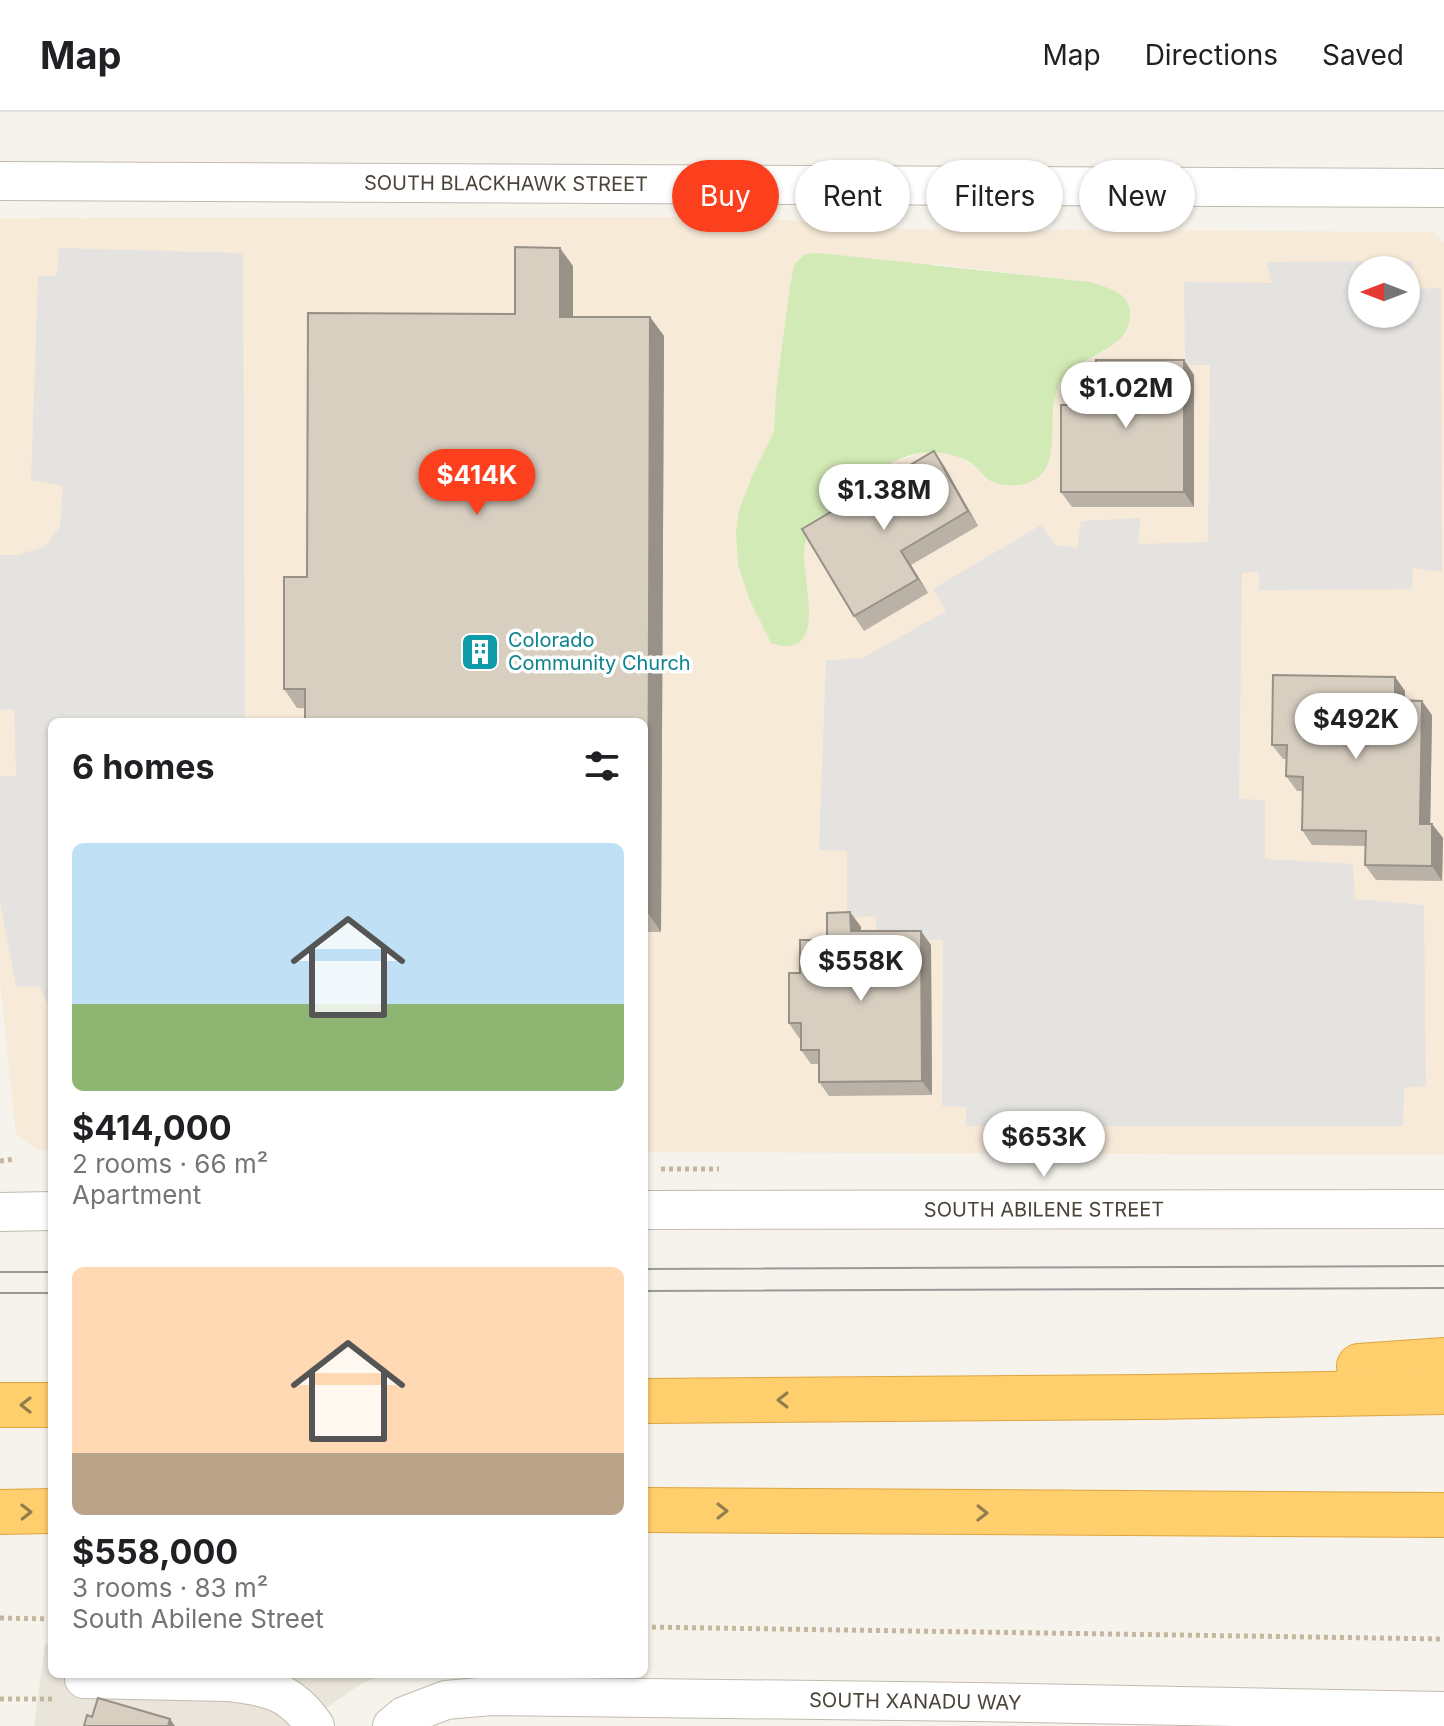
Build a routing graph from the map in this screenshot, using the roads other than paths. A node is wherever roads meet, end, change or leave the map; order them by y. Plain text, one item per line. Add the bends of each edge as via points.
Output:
1 (0, 181) edge
2 (1444, 188) edge
3 (1444, 1209) edge
4 (648, 1210) edge
5 (48, 1211) edge
6 (0, 1212) edge
7 (1444, 1360) edge
8 (1444, 1392) edge
9 (861, 1400) junction
10 (648, 1401) edge
11 (0, 1405) edge
12 (48, 1405) edge
13 (648, 1510) edge
14 (48, 1511) edge
15 (0, 1512) edge
16 (1275, 1515) junction
17 (1444, 1515) edge
18 (1444, 1525) edge
19 (72, 1689) road end
20 (492, 1711) edge
21 (1444, 1711) edge
22 (975, 1714) edge
23 (315, 1726) edge
24 (392, 1726) edge

1 - 2 street, SOUTH BLACKHAWK STREET
3 - 4 street, SOUTH ABILENE STREET
5 - 6 street
7 - 9 highway
8 - 9 highway
9 -> 10 highway
12 -> 11 highway
13 -> 16 highway
15 -> 14 highway
16 - 17 highway
16 - 18 highway
19 - 23 street via 247,1685 298,1704
20 - 22 street, SOUTH XANADU WAY
20 - 24 street, SOUTH XANADU WAY via 446,1700
21 - 22 street, SOUTH XANADU WAY

